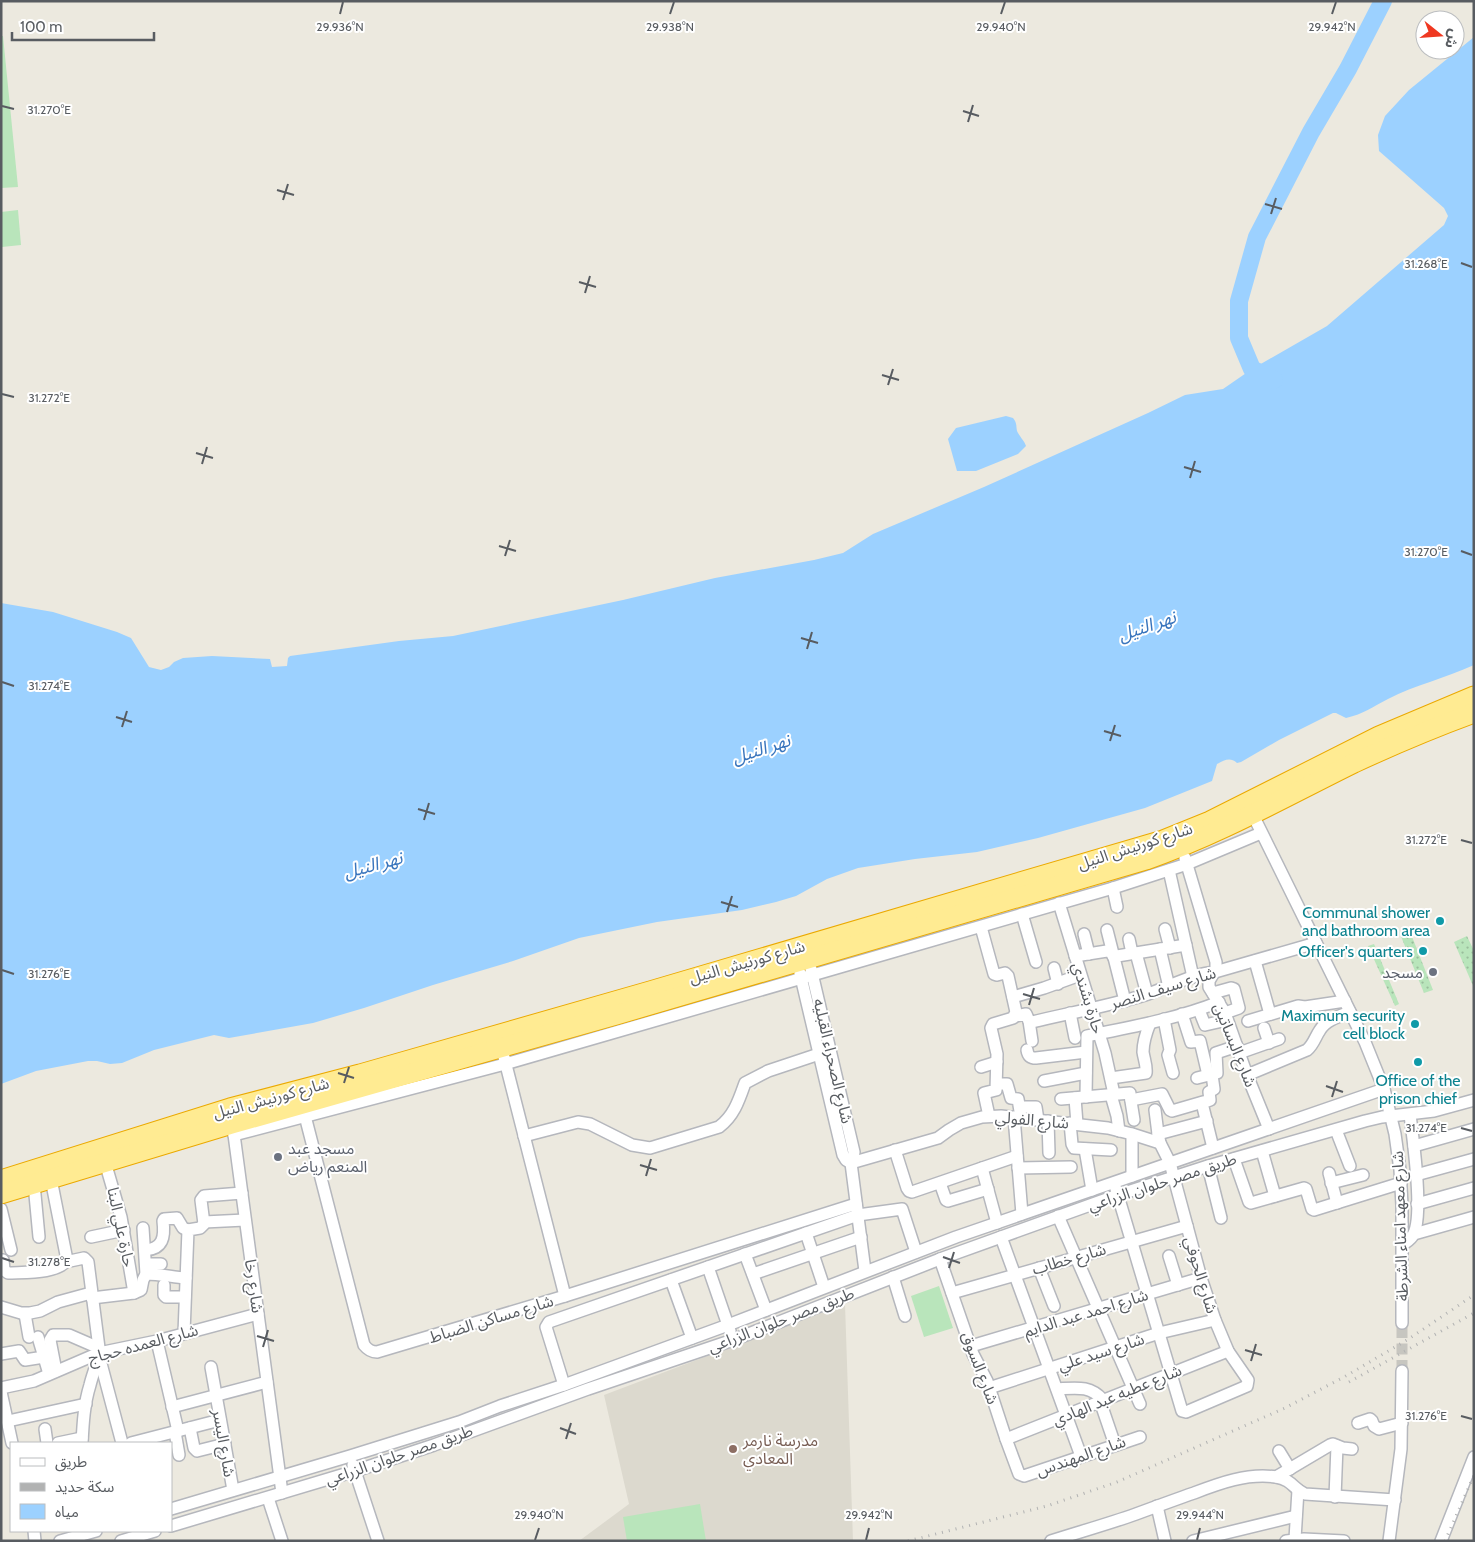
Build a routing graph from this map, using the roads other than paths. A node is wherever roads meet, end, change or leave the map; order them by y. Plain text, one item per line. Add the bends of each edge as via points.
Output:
1 (1474, 696) edge
2 (1474, 714) edge
3 (1250, 809) junction
4 (1261, 833) junction
5 (1184, 855) junction
6 (1169, 870) junction
7 (1113, 888) junction
8 (1058, 903) junction
9 (1117, 907) dead end
10 (1022, 914) junction
11 (981, 927) junction
12 (1165, 929) dead end
13 (1107, 930) dead end
14 (1084, 934) dead end
15 (1129, 939) dead end
16 (1316, 943) junction
17 (1186, 945) junction
18 (1165, 948) junction
19 (1134, 953) junction
20 (1089, 954) junction
21 (1075, 956) junction
22 (1113, 956) junction
23 (1255, 961) junction
24 (1036, 962) dead end
25 (805, 968) junction
26 (1054, 968) dead end
27 (1214, 972) junction
28 (1080, 975) junction
29 (1193, 977) junction
30 (1058, 984) junction
31 (1169, 987) junction
32 (1147, 994) junction
33 (1013, 998) junction
34 (1216, 998) junction
35 (1125, 1001) junction
36 (1345, 1001) junction
37 (1091, 1009) junction
38 (1199, 1010) junction
39 (1350, 1012) junction
40 (1070, 1013) junction
41 (1182, 1014) junction
42 (1270, 1014) junction
43 (1015, 1016) junction
44 (1226, 1017) junction
45 (1164, 1019) junction
46 (1248, 1020) dead end
47 (1029, 1021) junction
48 (1150, 1023) junction
49 (1264, 1028) dead end
50 (1093, 1035) junction
51 (1075, 1038) dead end
52 (1238, 1049) junction
53 (1086, 1052) junction
54 (819, 1054) junction
55 (503, 1056) junction
56 (997, 1062) junction
57 (981, 1068) dead end
58 (1086, 1073) junction
59 (1173, 1073) dead end
60 (1247, 1075) junction
61 (1126, 1076) junction
62 (1206, 1076) junction
63 (1111, 1078) junction
64 (362, 1080) junction
65 (1044, 1081) dead end
66 (997, 1084) junction
67 (1384, 1089) junction
68 (1112, 1095) junction
69 (1130, 1097) junction
70 (1081, 1098) junction
71 (1061, 1099) dead end
72 (1474, 1100) edge
73 (1203, 1102) junction
74 (1155, 1110) dead end
75 (304, 1111) junction
76 (1018, 1114) junction
77 (1410, 1115) junction
78 (990, 1116) junction
79 (1117, 1116) junction
80 (1391, 1116) junction
81 (1043, 1120) junction
82 (1207, 1121) junction
83 (232, 1122) junction
84 (1074, 1124) junction
85 (1269, 1129) junction
86 (1474, 1129) edge
87 (1336, 1130) junction
88 (1119, 1131) junction
89 (1132, 1134) junction
90 (524, 1136) junction
91 (1159, 1138) junction
92 (1414, 1146) junction
93 (1213, 1148) junction
94 (1085, 1149) junction
95 (895, 1150) junction
96 (1111, 1150) dead end
97 (1262, 1151) junction
98 (1049, 1153) dead end
99 (1018, 1156) junction
100 (1234, 1159) junction
101 (1474, 1159) edge
102 (106, 1162) junction
103 (851, 1163) junction
104 (1170, 1163) junction
105 (1208, 1166) junction
106 (1350, 1166) dead end
107 (1071, 1167) dead end
108 (982, 1168) junction
109 (1018, 1168) junction
110 (1362, 1175) dead end
111 (1416, 1175) junction
112 (44, 1176) junction
113 (1132, 1176) junction
114 (1174, 1177) junction
115 (1, 1180) edge
116 (940, 1182) junction
117 (1114, 1182) junction
118 (1401, 1184) junction
119 (1474, 1188) edge
120 (988, 1189) junction
121 (1092, 1190) junction
122 (242, 1193) junction
123 (1, 1194) edge
124 (1118, 1195) junction
125 (1275, 1196) junction
126 (1337, 1204) junction
127 (1417, 1204) junction
128 (1, 1209) edge
129 (857, 1210) junction
130 (1022, 1214) junction
131 (1058, 1216) junction
132 (1474, 1217) edge
133 (1221, 1218) dead end
134 (245, 1220) junction
135 (204, 1222) junction
136 (997, 1222) junction
137 (1187, 1226) junction
138 (143, 1228) dead end
139 (124, 1230) junction
140 (188, 1230) junction
141 (806, 1233) junction
142 (1414, 1234) junction
143 (39, 1237) dead end
144 (91, 1237) dead end
145 (861, 1237) junction
146 (956, 1237) junction
147 (1001, 1237) junction
148 (1132, 1242) junction
149 (1402, 1245) junction
150 (11, 1250) dead end
151 (145, 1250) junction
152 (960, 1251) junction
153 (916, 1252) junction
154 (812, 1253) junction
155 (745, 1254) junction
156 (1169, 1256) dead end
157 (1076, 1258) junction
158 (940, 1259) junction
159 (4, 1260) dead end
160 (67, 1260) junction
161 (161, 1264) dead end
162 (708, 1267) junction
163 (1038, 1268) junction
164 (146, 1269) junction
165 (865, 1271) junction
166 (753, 1274) junction
167 (1015, 1275) junction
168 (893, 1277) junction
169 (186, 1278) junction
170 (1201, 1278) junction
171 (671, 1280) junction
172 (164, 1285) dead end
173 (1178, 1285) junction
174 (824, 1287) junction
175 (138, 1291) junction
176 (952, 1293) junction
177 (1147, 1294) junction
178 (91, 1296) junction
179 (565, 1296) junction
180 (185, 1297) junction
181 (1, 1306) edge
182 (1054, 1306) dead end
183 (1098, 1309) junction
184 (766, 1310) junction
185 (25, 1314) junction
186 (258, 1314) junction
187 (905, 1316) dead end
188 (1215, 1320) junction
189 (1402, 1323) tunnel mouth
190 (728, 1325) junction
191 (1034, 1328) junction
192 (184, 1333) junction
193 (1159, 1333) junction
194 (692, 1338) junction
195 (732, 1340) junction
196 (156, 1341) junction
197 (971, 1346) junction
198 (1115, 1347) junction
199 (1228, 1350) junction
200 (99, 1352) junction
201 (1, 1354) edge
202 (44, 1357) junction
203 (211, 1367) dead end
204 (1049, 1369) junction
205 (1402, 1371) tunnel mouth
206 (52, 1372) junction
207 (1171, 1373) junction
208 (267, 1382) junction
209 (586, 1384) junction
210 (564, 1385) junction
211 (989, 1388) junction
212 (1057, 1389) junction
213 (1133, 1389) junction
214 (1, 1390) edge
215 (216, 1396) junction
216 (1102, 1401) junction
217 (86, 1404) junction
218 (1140, 1404) dead end
219 (172, 1407) junction
220 (1066, 1415) junction
221 (220, 1420) junction
222 (8, 1421) junction
223 (1358, 1423) dead end
224 (1402, 1423) junction
225 (45, 1429) dead end
226 (181, 1430) junction
227 (1140, 1436) dead end
228 (1006, 1439) junction
229 (82, 1440) edge
230 (12, 1442) edge
231 (47, 1442) edge
232 (66, 1442) edge
233 (122, 1442) edge
234 (135, 1442) edge
235 (225, 1444) junction
236 (1116, 1445) junction
237 (1337, 1446) junction
238 (1352, 1449) dead end
239 (1279, 1451) dead end
240 (180, 1455) dead end
241 (350, 1456) junction
242 (1081, 1456) junction
243 (1474, 1457) edge
244 (1290, 1469) junction
245 (355, 1471) junction
246 (280, 1476) junction
247 (1021, 1476) joint
248 (1276, 1477) junction
249 (233, 1490) junction
250 (1298, 1490) junction
251 (282, 1493) junction
252 (1335, 1497) junction
253 (268, 1498) junction
254 (1395, 1500) junction
255 (1157, 1506) junction
256 (172, 1509) edge
257 (1296, 1516) junction
258 (172, 1526) edge
259 (86, 1532) edge
260 (152, 1532) edge
261 (71, 1534) edge
262 (1291, 1540) edge
263 (60, 1541) edge
264 (121, 1541) edge
265 (282, 1541) edge
266 (378, 1541) edge
267 (1051, 1541) edge
268 (1166, 1541) edge
269 (1193, 1541) edge
270 (1344, 1541) edge
271 (1390, 1541) edge
272 (1440, 1541) edge

1 - 3 highway, شارع كورنيش النيل via 1379,736
2 - 3 highway, شارع كورنيش النيل via 1422,733
3 - 4 street, شارع معهد امناء الشرطة
3 - 5 highway, شارع كورنيش النيل
3 - 64 highway, شارع كورنيش النيل via 1138,848 650,991
4 - 5 street
4 - 16 street, شارع معهد امناء الشرطة
5 - 6 street
5 - 25 highway, شارع كورنيش النيل via 1138,862
5 - 27 street, شارع البساتين via 1216,962
6 - 7 street
6 - 17 street
7 - 8 street
7 - 9 street
8 - 10 street
8 - 21 street, حارة بشندي
10 - 11 street
10 - 24 street
11 - 25 street
11 - 33 street via 994,974 1007,974
12 - 18 street
13 - 22 street
14 - 20 street
15 - 19 street
16 - 23 street, شارع سيف النصر
16 - 36 street, شارع معهد امناء الشرطة
17 - 18 street
17 - 29 street
18 - 19 street
18 - 31 street
19 - 22 street
19 - 32 street
20 - 21 street
20 - 22 street via 1107,951
21 - 28 street, حارة بشندي
22 - 35 street
23 - 27 street, شارع سيف النصر
23 - 42 street
25 - 54 street, شارع الصحراء القبليه
25 - 55 highway, شارع كورنيش النيل
25 - 103 street, شارع الصحراء القبليه via 854,1152
26 - 30 street
27 - 29 street, شارع سيف النصر
27 - 34 street, شارع البساتين via 1209,984
28 - 30 street
28 - 37 street, حارة بشندي
29 - 31 street, شارع سيف النصر
30 - 33 street
31 - 32 street, شارع سيف النصر
32 - 35 street, شارع سيف النصر
33 - 43 street
34 - 38 street
34 - 44 street, شارع البساتين
34 - 44 street via 1234,989 1239,1008
35 - 37 street, شارع سيف النصر
36 - 39 street, شارع معهد امناء الشرطة
36 - 42 street via 1305,1008 1298,1006
37 - 40 street, شارع سيف النصر
37 - 50 street, حارة بشندي
38 - 41 street
38 - 44 street via 1206,1025
39 - 60 street via 1325,1024 1303,1053
39 - 67 street, شارع معهد امناء الشرطة
40 - 47 street, شارع سيف النصر
40 - 51 street
41 - 45 street
41 - 62 street via 1191,1042 1200,1041
42 - 46 street
43 - 47 street, شارع سيف النصر via 1026,1014
43 - 56 street via 993,1024 991,1028
44 - 52 street, شارع البساتين
45 - 48 street
45 - 59 street
47 - 53 street via 1028,1055 1031,1058
48 - 50 street
48 - 61 street via 1143,1047 1146,1071
49 - 52 street via 1274,1041
50 - 53 street via 1086,1038
50 - 63 street, حارة بشندي
52 - 60 street, شارع البساتين
52 - 62 street via 1216,1053 1218,1073
53 - 58 street
54 - 90 street via 768,1071 745,1083 731,1115 718,1127 650,1148 632,1145 590,1124 578,1122
54 - 103 street, شارع الصحراء القبليه via 843,1155
55 - 64 highway, شارع كورنيش النيل
55 - 75 street
55 - 90 street
56 - 57 street
56 - 66 street
58 - 65 street
58 - 70 street
60 - 85 street, شارع البساتين
61 - 63 street
61 - 69 street
62 - 73 street via 1214,1089 1210,1092 1210,1100
63 - 68 street, حارة بشندي
64 - 75 highway, شارع كورنيش النيل
64 - 83 highway, شارع كورنيش النيل
66 - 76 street via 1007,1084 1011,1098 1018,1098
66 - 78 street via 996,1090 984,1093
67 - 80 street, شارع معهد امناء الشرطة
67 - 85 street, طريق مصر حلوان الزراعي
68 - 69 street
68 - 70 street
68 - 79 street, حارة بشندي
69 - 73 street via 1162,1094 1172,1111
69 - 79 street via 1133,1117
70 - 71 street
70 - 84 street
72 - 77 street, طريق مصر حلوان الزراعي
73 - 82 street
74 - 91 street, شارع الحوفي
75 - 83 highway, شارع كورنيش النيل
75 - 179 street, شارع مساكن الضباط via 364,1345 369,1351 378,1352
76 - 78 street, شارع الفولي
76 - 81 street, شارع الفولي
76 - 99 street
77 - 80 street, طريق مصر حلوان الزراعي
77 - 92 street
78 - 95 street, شارع الفولي via 961,1123 938,1138
79 - 88 street, حارة بشندي
80 - 87 street, طريق مصر حلوان الزراعي
80 - 118 street, شارع معهد امناء الشرطة
81 - 84 street, شارع الفولي
81 - 98 street
82 - 91 street
82 - 93 street
83 - 102 highway, شارع كورنيش النيل
83 - 112 highway, شارع كورنيش النيل
83 - 122 street, شارع رخا
84 - 88 street, شارع الفولي
84 - 94 street via 1072,1146
85 - 93 street, طريق مصر حلوان الزراعي
86 - 92 street
87 - 97 street, طريق مصر حلوان الزراعي
87 - 106 street
88 - 89 street, شارع الفولي
89 - 91 street, شارع الفولي
89 - 113 street
90 - 179 street
91 - 104 street, شارع الحوفي
92 - 111 street
93 - 104 street, طريق مصر حلوان الزراعي
94 - 96 street
94 - 121 street
95 - 103 street, شارع الفولي
95 - 116 street via 909,1191
97 - 100 street, طريق مصر حلوان الزراعي
97 - 125 street
99 - 108 street
99 - 109 street
100 - 105 street, طريق مصر حلوان الزراعي
100 - 125 street via 1250,1202
101 - 111 street
102 - 112 highway, شارع كورنيش النيل
102 - 139 street, حارة علي البنا
103 - 129 street, شارع الصحراء القبليه
104 - 113 street, طريق مصر حلوان الزراعي
104 - 114 street, شارع الحوفي
105 - 114 street, طريق مصر حلوان الزراعي
105 - 133 street
107 - 109 street
108 - 116 street
108 - 120 street
109 - 130 street
110 - 126 street via 1330,1178
111 - 127 street
112 - 115 highway, شارع كورنيش النيل
112 - 123 highway, شارع كورنيش النيل
112 - 143 street
112 - 160 street
113 - 117 street, طريق مصر حلوان الزراعي
114 - 124 street, طريق مصر حلوان الزراعي
114 - 137 street, شارع الحوفي
116 - 120 street via 947,1201
117 - 121 street, طريق مصر حلوان الزراعي
117 - 124 street
118 - 126 street
118 - 149 street, شارع معهد امناء الشرطة
119 - 127 street
120 - 136 street
121 - 130 street, طريق مصر حلوان الزراعي
122 - 134 street, شارع رخا
122 - 135 street via 204,1196
124 - 131 street, طريق مصر حلوان الزراعي
124 - 148 street
125 - 126 street via 1304,1188 1313,1210
127 - 142 street via 1418,1221
128 - 150 street
129 - 141 street
129 - 145 street, شارع الصحراء القبليه
129 - 153 street via 902,1209
129 - 179 street, شارع مساكن الضباط
130 - 136 street, طريق مصر حلوان الزراعي
131 - 147 street, طريق مصر حلوان الزراعي
131 - 157 street
132 - 142 street
134 - 135 street
134 - 186 street, شارع رخا
135 - 140 street via 200,1228
136 - 146 street, طريق مصر حلوان الزراعي
137 - 148 street, شارع خطاب
137 - 170 street, شارع الحوفي
138 - 151 street
139 - 144 street
139 - 175 street, حارة علي البنا
140 - 151 street via 175,1214 163,1220 163,1239 154,1249
140 - 169 street
141 - 154 street
141 - 155 street
142 - 149 street
145 - 154 street
145 - 165 street, شارع الصحراء القبليه
146 - 152 street
146 - 153 street, طريق مصر حلوان الزراعي
147 - 152 street, طريق مصر حلوان الزراعي
147 - 167 street
148 - 157 street, شارع خطاب
148 - 177 street
149 - 189 street, شارع معهد امناء الشرطة
151 - 164 street
152 - 158 street, طريق مصر حلوان الزراعي
153 - 165 street, طريق مصر حلوان الزراعي
154 - 166 street
154 - 174 street
155 - 162 street
155 - 166 street
156 - 173 street
157 - 163 street, شارع خطاب
157 - 183 street
158 - 168 street, طريق مصر حلوان الزراعي
158 - 176 street, شارع السوق
159 - 160 street via 4,1272 8,1273 58,1268
160 - 178 street via 87,1260
161 - 164 street
162 - 171 street
162 - 190 street
163 - 167 street, شارع خطاب
163 - 182 street
164 - 169 street via 165,1276
164 - 175 street
165 - 174 street, طريق مصر حلوان الزراعي
166 - 184 street
167 - 176 street, شارع خطاب
167 - 191 street
168 - 187 street
168 - 195 street, طريق مصر حلوان الزراعي
169 - 180 street
170 - 173 street, شارع احمد عبد الدايم
170 - 188 street, شارع الحوفي
171 - 194 street
171 - 210 street via 547,1323
172 - 180 street via 164,1296
173 - 177 street, شارع احمد عبد الدايم
174 - 184 street, طريق مصر حلوان الزراعي
175 - 178 street
176 - 197 street, شارع السوق
177 - 183 street, شارع احمد عبد الدايم
177 - 193 street
178 - 185 street
178 - 200 street
180 - 192 street
181 - 185 street
183 - 191 street, شارع احمد عبد الدايم
183 - 198 street
184 - 190 street, طريق مصر حلوان الزراعي
185 - 202 street
186 - 192 street, شارع العمده حجاج
186 - 208 street, شارع رخا
188 - 193 street, شارع سيد علي
188 - 199 street, شارع الحوفي
190 - 194 street, طريق مصر حلوان الزراعي
190 - 195 street
191 - 197 street, شارع احمد عبد الدايم
191 - 204 street
192 - 196 street, شارع العمده حجاج
193 - 198 street, شارع سيد علي
193 - 207 street
194 - 209 street, طريق مصر حلوان الزراعي
195 - 209 street, طريق مصر حلوان الزراعي
196 - 200 street, شارع العمده حجاج
196 - 219 street
197 - 211 street, شارع السوق
198 - 204 street, شارع سيد علي
198 - 213 street
199 - 207 street, شارع عطيه عبد الهادي
199 - 207 street, شارع الحوفي via 1248,1380 1247,1386 1186,1412 1181,1409
200 - 206 street, شارع العمده حجاج
200 - 206 street via 69,1335 53,1336 50,1339
200 - 217 street
200 - 233 street
201 - 202 street via 19,1351 25,1360
202 - 206 street
203 - 215 street, شارع اليسر
204 - 211 street, شارع سيد علي
204 - 212 street
205 - 224 street
206 - 214 street, شارع العمده حجاج
207 - 213 street, شارع عطيه عبد الهادي
208 - 215 street
208 - 246 street, شارع رخا
209 - 210 street, طريق مصر حلوان الزراعي
209 - 245 street, طريق مصر حلوان الزراعي via 434,1444
210 - 241 street, طريق مصر حلوان الزراعي
211 - 228 street, شارع السوق
212 - 216 street via 1085,1388 1092,1390
212 - 220 street
213 - 216 street, شارع عطيه عبد الهادي
213 - 218 street
214 - 222 street
215 - 219 street
215 - 221 street, شارع اليسر
216 - 220 street, شارع عطيه عبد الهادي
216 - 236 street
217 - 222 street
217 - 229 street
219 - 226 street
220 - 228 street, شارع عطيه عبد الهادي
220 - 242 street
221 - 226 street
221 - 235 street, شارع اليسر
222 - 230 street
223 - 224 street via 1371,1419 1379,1429
224 - 254 street
225 - 231 street
226 - 234 street
226 - 235 street via 197,1451
226 - 240 street
227 - 236 street, شارع المهندس
228 - 247 street, شارع السوق
229 - 232 street
235 - 249 street, شارع اليسر
236 - 242 street, شارع المهندس
237 - 238 street
237 - 244 street via 1330,1445
237 - 252 street
239 - 244 street
241 - 245 street
241 - 246 street, طريق مصر حلوان الزراعي
242 - 247 street, شارع المهندس
243 - 272 street
244 - 248 street
245 - 251 street, طريق مصر حلوان الزراعي
245 - 266 street
246 - 249 street, طريق مصر حلوان الزراعي
246 - 251 street, شارع رخا
248 - 250 street via 1290,1482
248 - 255 street via 1226,1481
249 - 256 street, طريق مصر حلوان الزراعي
250 - 252 street via 1305,1494
250 - 257 street
251 - 253 street, طريق مصر حلوان الزراعي
252 - 254 street
253 - 258 street, طريق مصر حلوان الزراعي
253 - 265 street
254 - 271 street
255 - 267 street
255 - 268 street
257 - 262 street
257 - 269 street
259 - 261 street
260 - 264 street
261 - 263 street
262 - 270 street

